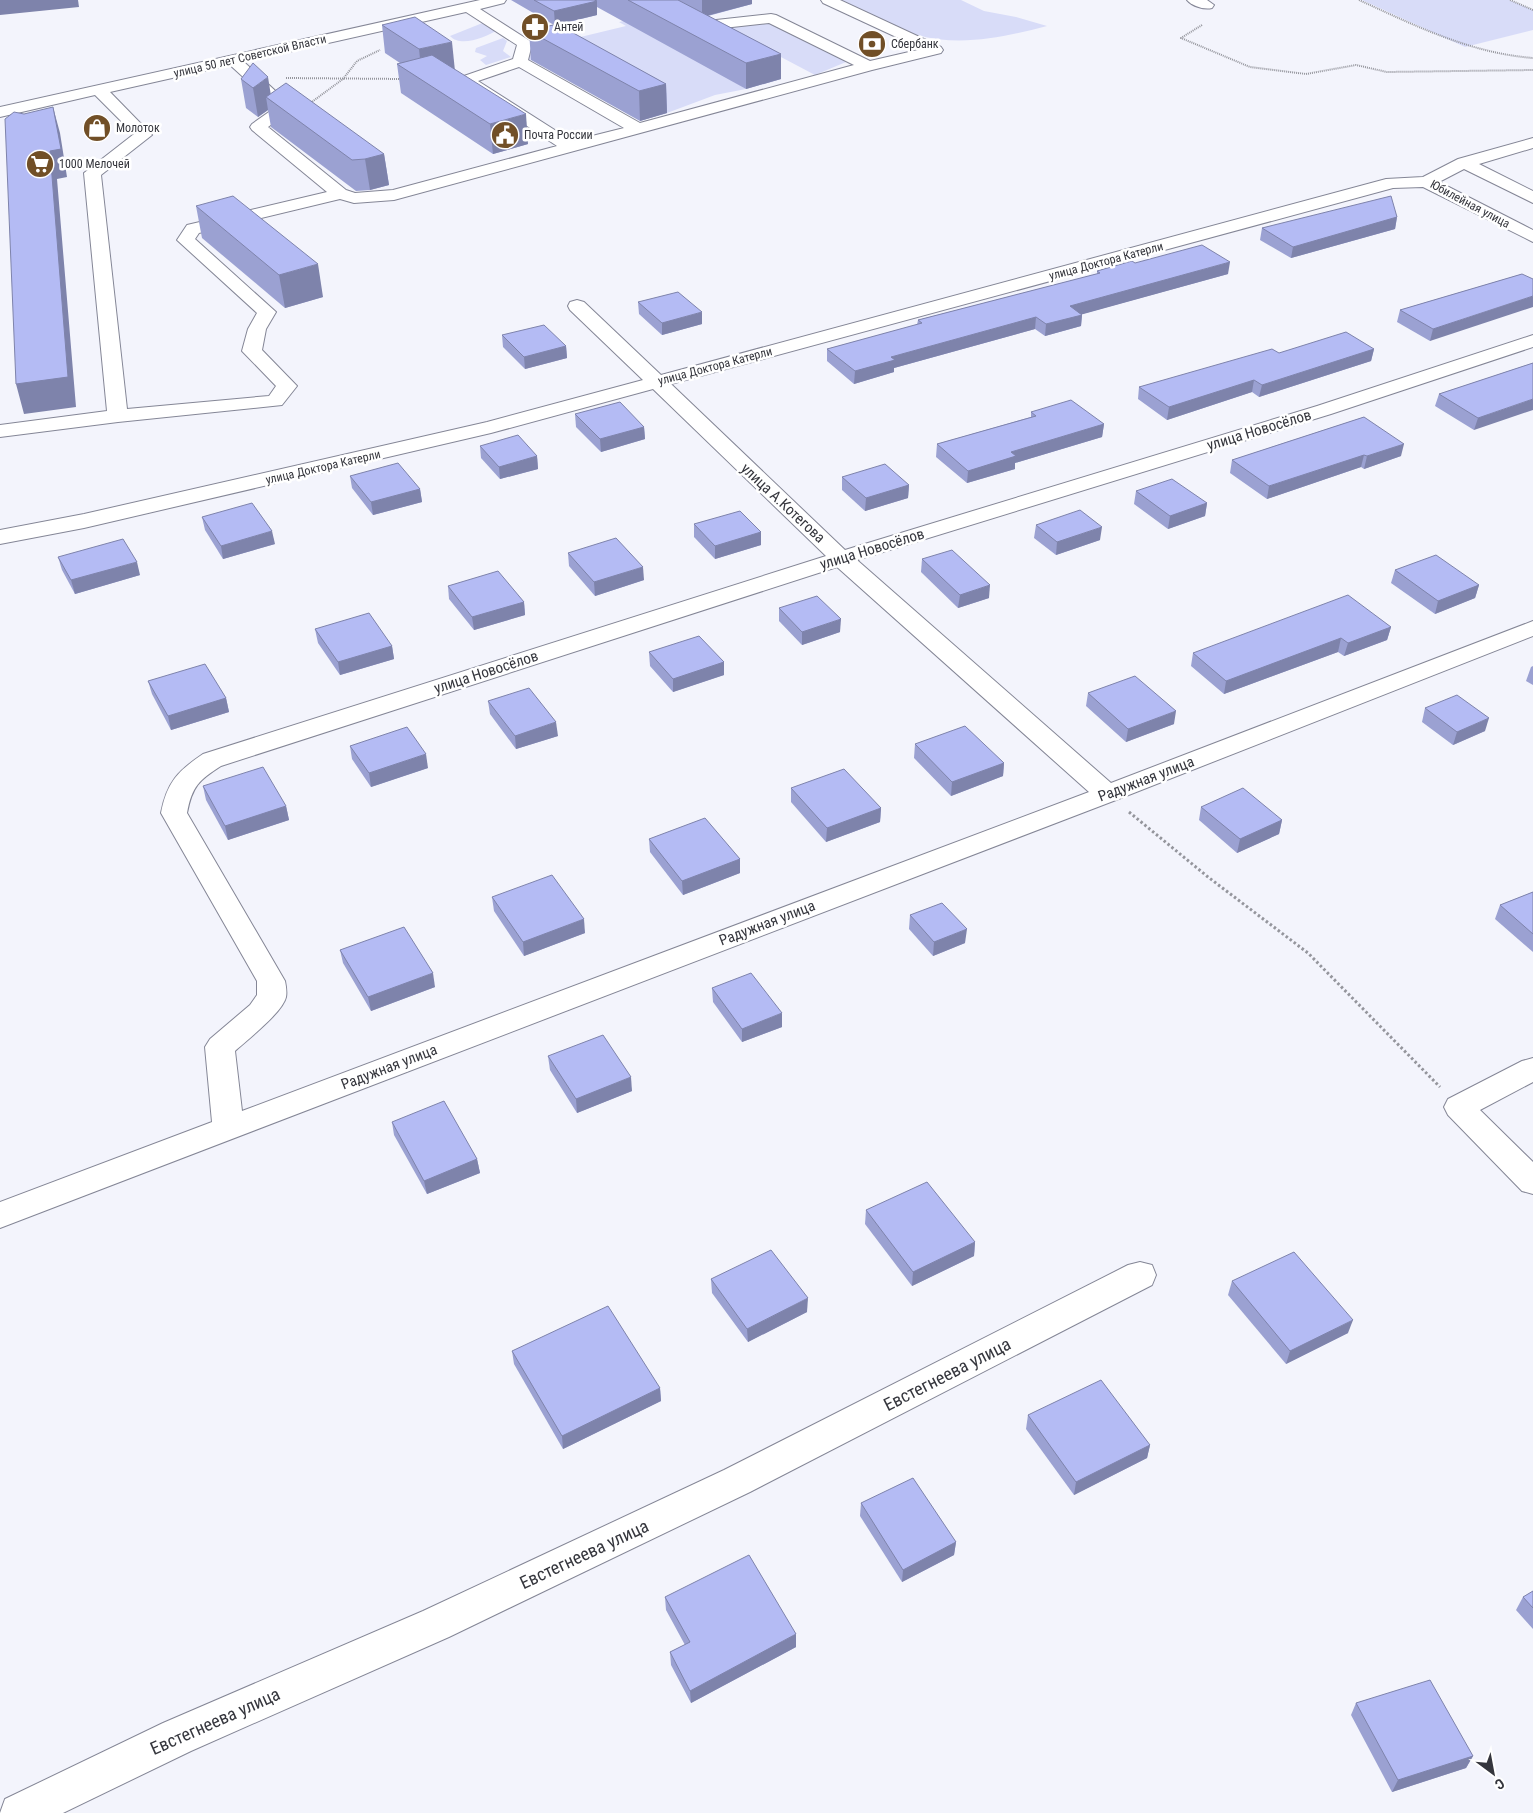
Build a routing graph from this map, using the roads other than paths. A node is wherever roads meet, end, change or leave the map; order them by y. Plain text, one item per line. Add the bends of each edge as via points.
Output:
1 (499, 0) edge
2 (828, 0) edge
3 (468, 7) junction
4 (676, 12) edge
5 (705, 26) junction
6 (732, 40) edge
7 (233, 60) junction
8 (520, 62) junction
9 (868, 66) junction
10 (794, 73) dead end
11 (811, 82) junction
12 (99, 90) junction
13 (0, 112) edge
14 (638, 129) junction
15 (1533, 143) edge
16 (570, 147) junction
17 (1464, 163) junction
18 (1426, 182) junction
19 (340, 194) junction
20 (1533, 198) edge
21 (1533, 237) edge
22 (577, 306) dead end
23 (1533, 340) edge
24 (655, 382) junction
25 (118, 416) junction
26 (0, 431) edge
27 (0, 537) edge
28 (841, 558) junction
29 (1533, 628) edge
30 (1107, 794) junction
31 (1533, 1069) edge
32 (228, 1128) junction
33 (1533, 1182) edge
34 (0, 1215) edge
35 (1140, 1275) dead end
36 (19, 1813) edge

1 - 3 street, улица 50 лет Советской Власти
2 - 9 street via 936,50
3 - 7 street, улица 50 лет Советской Власти
3 - 8 street via 525,44
4 - 5 street
5 - 6 street
5 - 9 street via 771,18
7 - 12 street, улица 50 лет Советской Власти
7 - 19 street via 286,108 258,127
8 - 14 street
8 - 16 street via 466,80
9 - 11 street
10 - 11 street
11 - 14 street
12 - 13 street, улица 50 лет Советской Власти
12 - 25 street via 144,136 92,173
14 - 16 street
15 - 17 street, Юбилейная улица
16 - 19 street via 394,195 354,198
17 - 18 street, Юбилейная улица
17 - 20 street
18 - 21 street, Юбилейная улица
18 - 24 street, улица Доктора Катерли via 1392,183
19 - 25 street via 193,229 186,240 267,312 257,329 252,351 286,386 275,401
22 - 24 street, улица А.Котегова
23 - 28 street, улица Новосёлов via 1324,410
24 - 27 street, улица Доктора Катерли via 491,427 84,521
24 - 28 street, улица А.Котегова
25 - 26 street
28 - 30 street, улица А.Котегова
28 - 32 street, улица Новосёлов via 212,760 186,776 176,796 174,813 271,981 272,989 272,997 260,1012 220,1047
29 - 30 street, Радужная улица
30 - 32 street, Радужная улица
31 - 33 street via 1459,1107
32 - 34 street, Радужная улица
35 - 36 street, Евстегнеева улица via 737,1481 436,1624 177,1737

